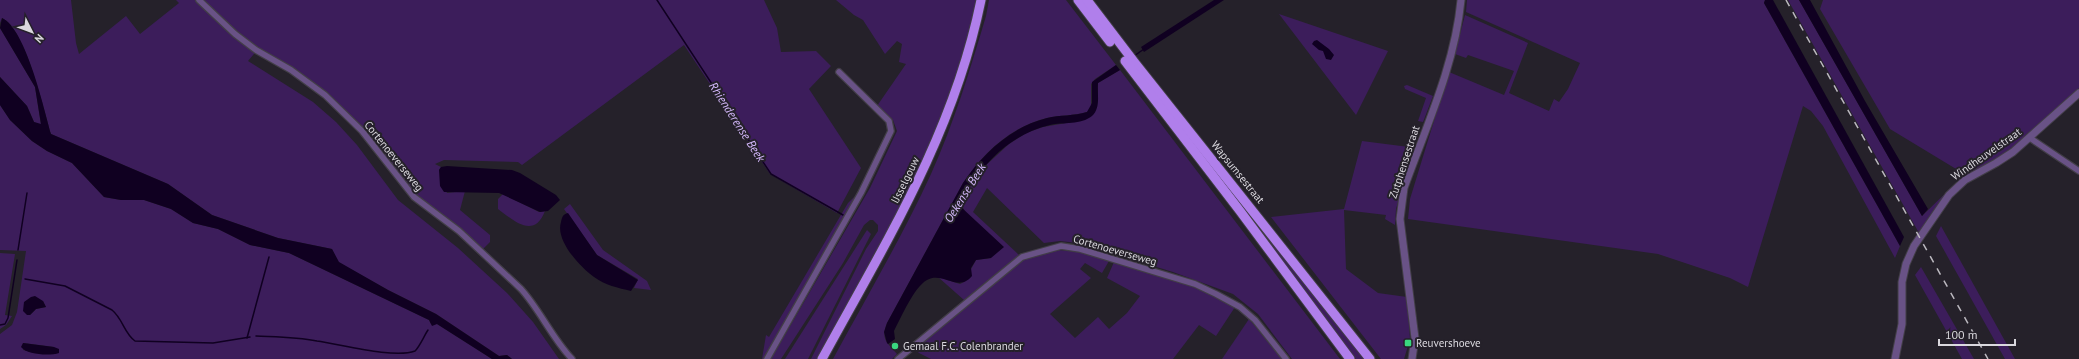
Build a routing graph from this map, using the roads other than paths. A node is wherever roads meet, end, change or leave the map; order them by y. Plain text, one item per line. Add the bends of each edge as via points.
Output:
1 (199, 0) edge
2 (981, 0) edge
3 (1078, 0) edge
4 (1087, 0) edge
5 (1461, 0) edge
6 (1126, 57) junction
7 (1132, 65) junction
8 (839, 72) dead end
9 (2079, 93) edge
10 (2030, 138) junction
11 (2079, 170) edge
12 (572, 359) edge
13 (767, 359) edge
14 (822, 359) edge
15 (898, 359) edge
16 (1286, 359) edge
17 (1350, 359) edge
18 (1370, 359) edge
19 (1412, 359) edge
20 (1895, 359) edge

1 - 12 street, Cortenoeverseweg via 240,38 325,94 362,131 414,197 463,235 521,289
2 - 14 main road, IJsselgouw via 962,72 935,147 901,217
3 - 6 main road, Wapsumsestraat
4 - 6 main road, Wapsumsestraat
5 - 19 street, Zutphensestraat via 1453,45 1442,84 1404,188 1401,205 1400,219 1415,338
6 - 7 main road, Wapsumsestraat
7 - 17 main road, Wapsumsestraat
7 - 18 main road, Wapsumsestraat
8 - 13 street via 889,121 891,131 862,193
9 - 10 street, Windheuvelstraat
10 - 11 street
10 - 20 street, Windheuvelstraat via 2003,159 1960,184 1949,195 1914,246 1904,274 1902,324
15 - 16 street, Cortenoeverseweg via 1022,257 1060,246 1080,248 1195,284 1216,294 1255,320

